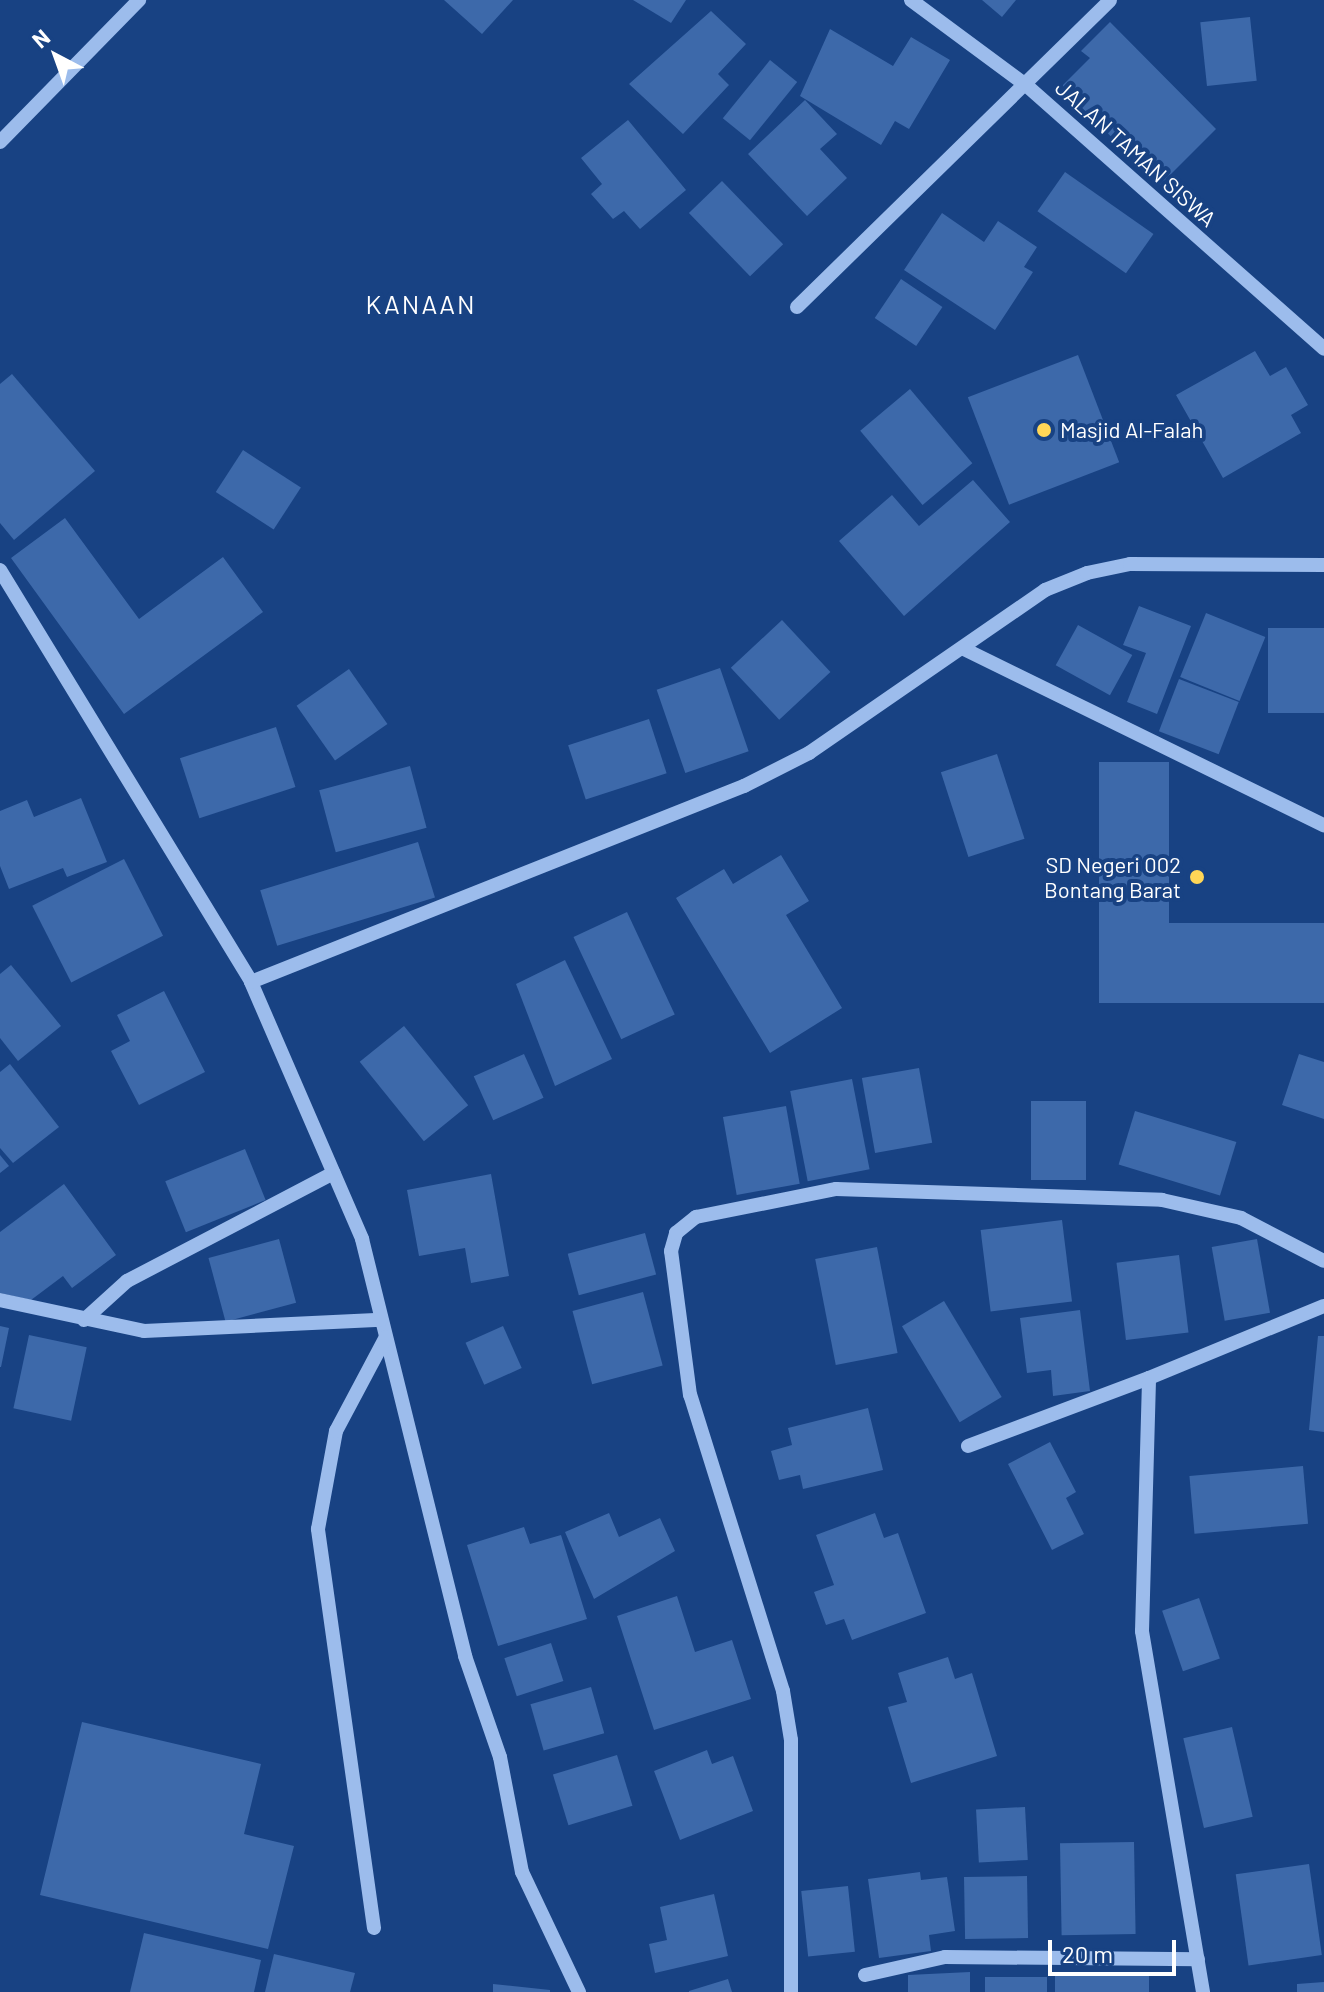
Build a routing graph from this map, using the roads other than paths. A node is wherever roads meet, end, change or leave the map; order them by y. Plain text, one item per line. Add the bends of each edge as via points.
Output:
1 (139, 0) edge
2 (911, 0) edge
3 (1110, 0) edge
4 (1026, 85) junction
5 (0, 142) edge
6 (797, 307) dead end
7 (1324, 349) edge
8 (1324, 565) edge
9 (0, 570) edge
10 (964, 649) junction
11 (1324, 825) edge
12 (251, 982) junction
13 (334, 1173) junction
14 (1324, 1261) edge
15 (0, 1300) edge
16 (1324, 1306) edge
17 (84, 1320) junction
18 (381, 1320) junction
19 (386, 1337) junction
20 (1149, 1378) junction
21 (968, 1446) dead end
22 (374, 1928) dead end
23 (1198, 1959) junction
24 (865, 1975) dead end
25 (579, 1992) edge
26 (791, 1992) edge
27 (1203, 1992) edge

1 - 5 street
2 - 4 street, JALAN TAMAN SISWA
3 - 4 street
4 - 6 street
4 - 7 street, JALAN TAMAN SISWA
8 - 10 street via 1130,564 1087,573 1045,590
9 - 12 street
10 - 11 street
10 - 12 street via 809,753 744,786
12 - 13 street
13 - 17 street via 127,1281
13 - 18 street via 362,1239
14 - 26 street via 1241,1218 1115,1198 836,1189 696,1217 676,1233 671,1251 690,1395 783,1691 791,1740
15 - 17 street
16 - 20 street
17 - 18 street via 144,1331
18 - 19 street
19 - 22 street via 336,1431 318,1529
19 - 25 street via 465,1656 500,1757 522,1872
20 - 21 street
20 - 23 street via 1142,1631
23 - 24 street via 945,1957
23 - 27 street

